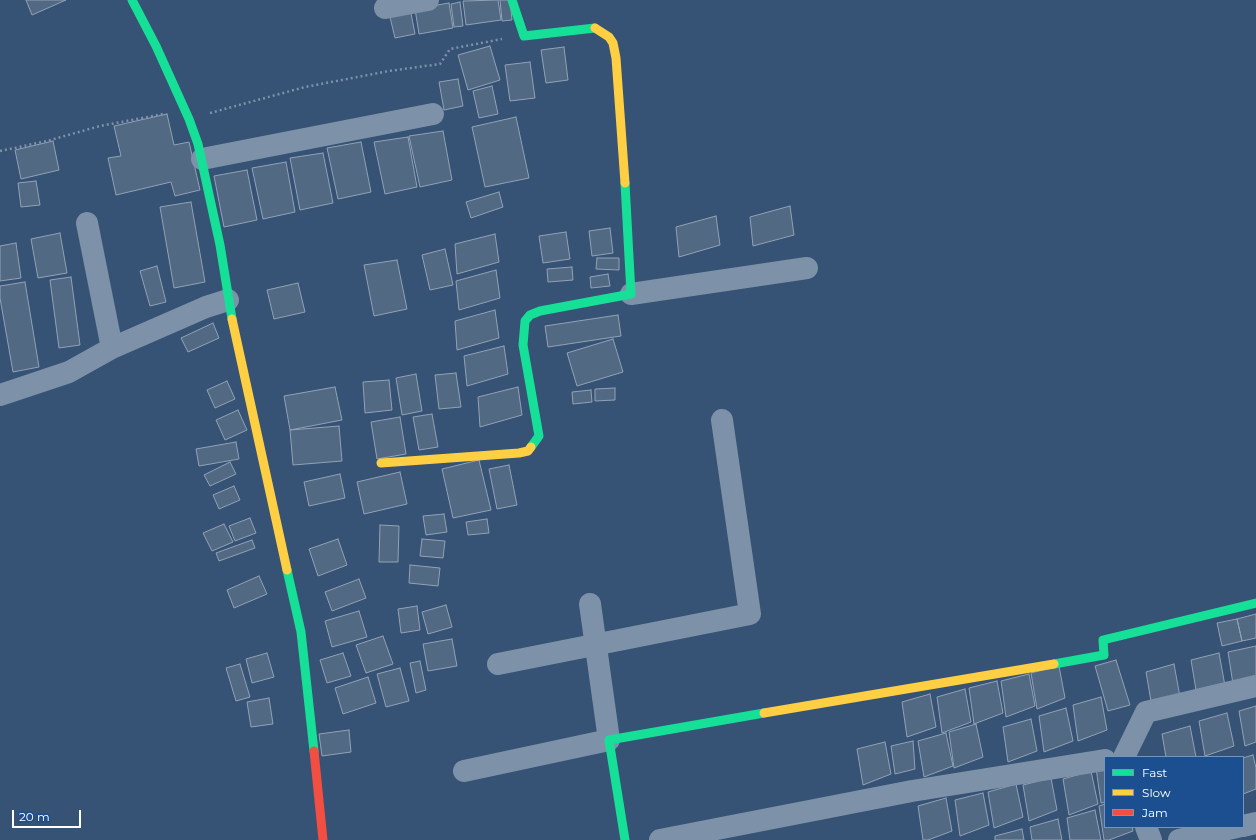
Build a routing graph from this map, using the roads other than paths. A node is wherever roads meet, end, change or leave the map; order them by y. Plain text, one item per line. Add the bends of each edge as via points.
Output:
1 (132, 0) edge
2 (428, 0) edge
3 (512, 0) edge
4 (385, 8) dead end
5 (433, 114) dead end
6 (202, 159) junction
7 (87, 223) dead end
8 (807, 268) dead end
9 (631, 294) junction
10 (228, 300) junction
11 (112, 348) junction
12 (0, 395) edge
13 (722, 420) dead end
14 (381, 463) dead end
15 (1256, 603) edge
16 (590, 604) dead end
17 (596, 645) junction
18 (498, 664) dead end
19 (1256, 686) edge
20 (609, 740) junction
21 (1124, 756) edge
22 (1104, 760) edge
23 (464, 771) dead end
24 (1256, 823) edge
25 (1244, 826) edge
26 (1146, 828) edge
27 (1233, 828) edge
28 (323, 840) edge
29 (624, 840) edge
30 (660, 840) edge
31 (1151, 840) edge
32 (1179, 840) edge

1 - 6 street via 185,109
2 - 4 street
3 - 9 street via 524,36 595,28 609,37 613,43 623,147
5 - 6 street
6 - 10 street via 220,245
7 - 11 street
8 - 9 street
9 - 14 street via 540,311 530,315 525,321 522,329 523,345 539,436 528,451
10 - 11 street
10 - 28 street via 301,632
11 - 12 street via 69,372
13 - 17 street via 750,614
15 - 20 street via 1103,640 1104,655
16 - 17 street
17 - 18 street
17 - 20 street
19 - 21 street via 1146,712
20 - 23 street
20 - 29 street
22 - 30 street via 912,791
24 - 25 street
26 - 31 street
27 - 32 street

